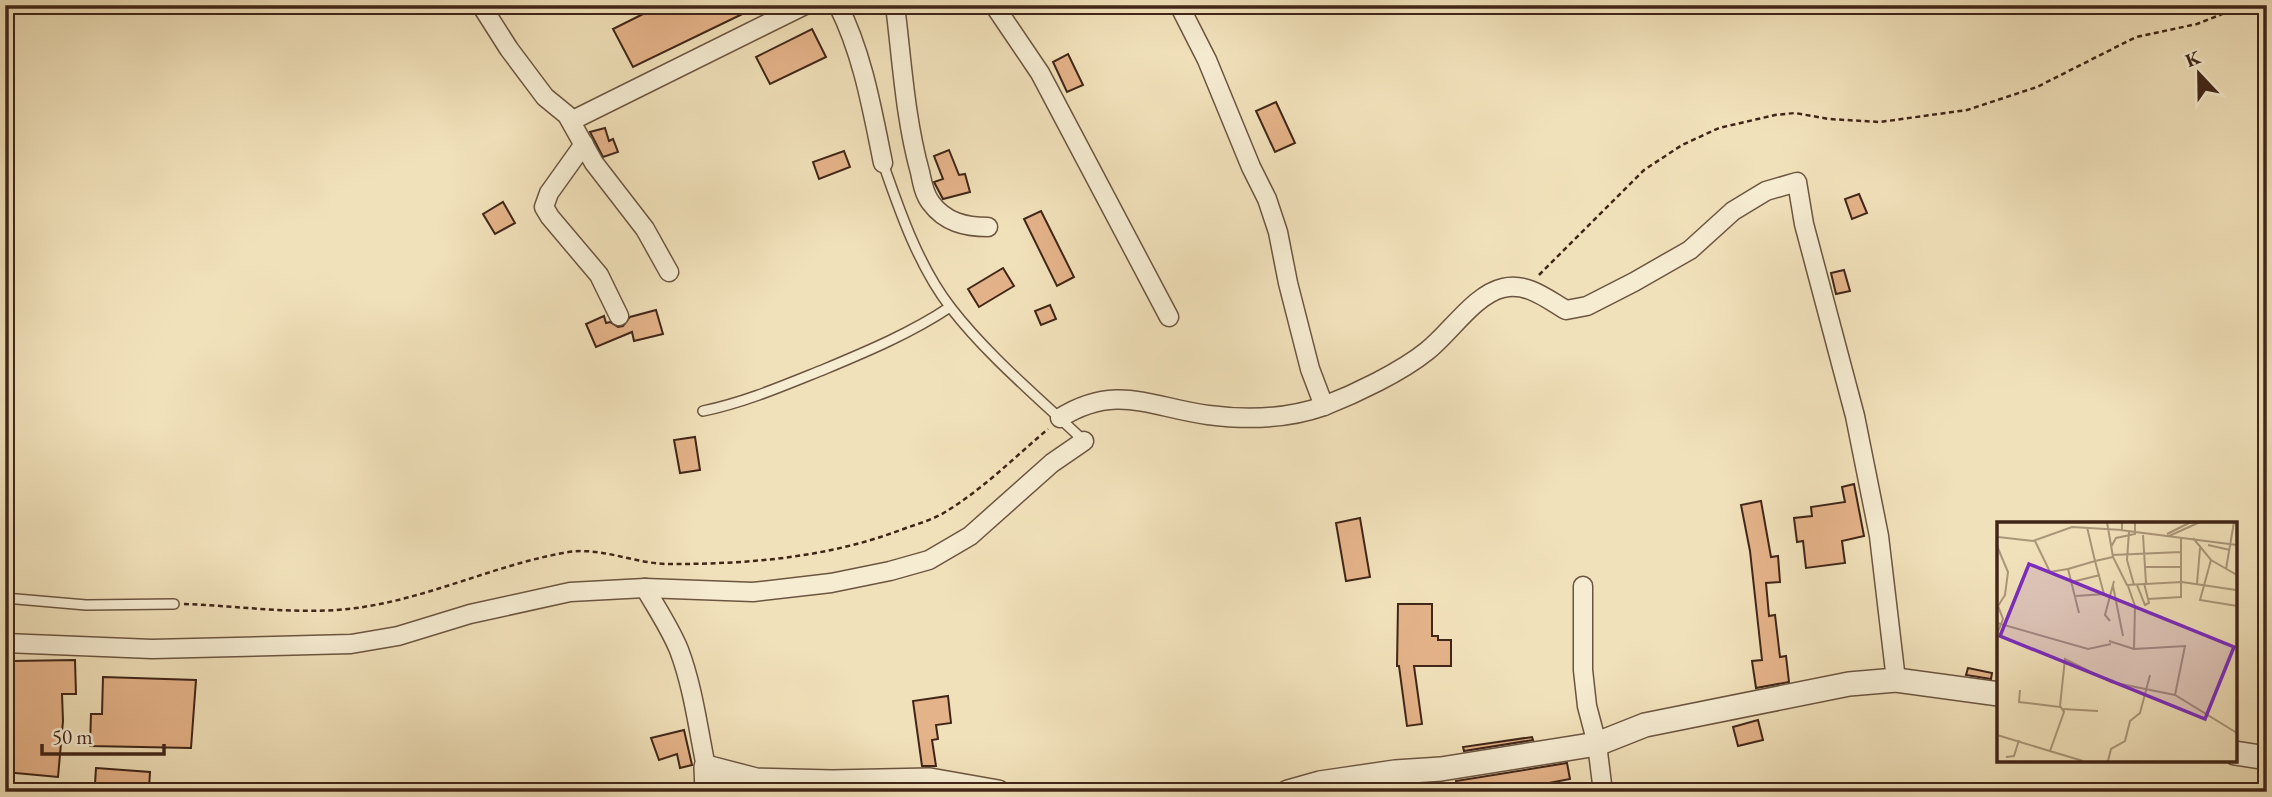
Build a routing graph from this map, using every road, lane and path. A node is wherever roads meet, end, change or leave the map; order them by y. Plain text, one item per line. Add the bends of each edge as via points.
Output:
1 (481, 5) edge
2 (804, 5) edge
3 (838, 5) edge
4 (895, 5) edge
5 (994, 5) edge
6 (1178, 5) edge
7 (2245, 5) edge
8 (571, 121) junction
9 (584, 144) junction
10 (883, 163) joint
11 (988, 227) dead end
12 (669, 272) dead end
13 (1526, 288) junction
14 (950, 307) junction
15 (619, 317) dead end
16 (1170, 317) dead end
17 (1324, 405) junction
18 (703, 411) dead end
19 (1060, 418) junction
20 (1084, 441) joint
21 (1583, 586) dead end
22 (645, 588) junction
23 (5, 598) edge
24 (174, 604) joint
25 (5, 643) edge
26 (1896, 680) junction
27 (1997, 694) edge
28 (1597, 744) junction
29 (2237, 753) edge
30 (2267, 758) edge
31 (706, 766) junction
32 (707, 792) edge
33 (998, 792) edge
34 (1287, 792) edge
35 (1603, 792) edge

1 - 8 street via 545,97
2 - 8 street
3 - 10 street via 862,67
4 - 11 street via 909,119 925,191 949,220
5 - 16 street via 1040,73
6 - 17 street via 1267,199 1310,369
7 - 13 path via 2197,24 2136,37 2037,87 1967,110 1880,122 1795,113 1719,128 1644,170
8 - 9 street
9 - 12 street via 645,229
9 - 15 street via 544,207 599,275
10 - 14 lane via 914,242
13 - 17 street via 1488,293 1415,360
13 - 26 street via 1566,310 1587,306 1690,250 1733,211 1766,191 1797,182 1855,416 1885,576
14 - 18 lane via 898,337 820,371
14 - 19 lane
17 - 19 street via 1242,418 1113,399 1092,402
19 - 20 lane
19 - 24 path via 947,511 821,553 782,560 670,565 617,554 564,552 368,607 337,611
20 - 22 street via 1052,463 970,536 929,560 831,583 753,592
21 - 28 street via 1583,670
22 - 25 street via 542,597 351,644 152,649
22 - 31 street via 682,660
23 - 24 lane via 86,605
26 - 27 street
26 - 28 street via 1838,686 1645,725
28 - 34 street via 1333,781
28 - 35 street
29 - 30 street
31 - 32 street
31 - 33 street via 756,779 930,780

